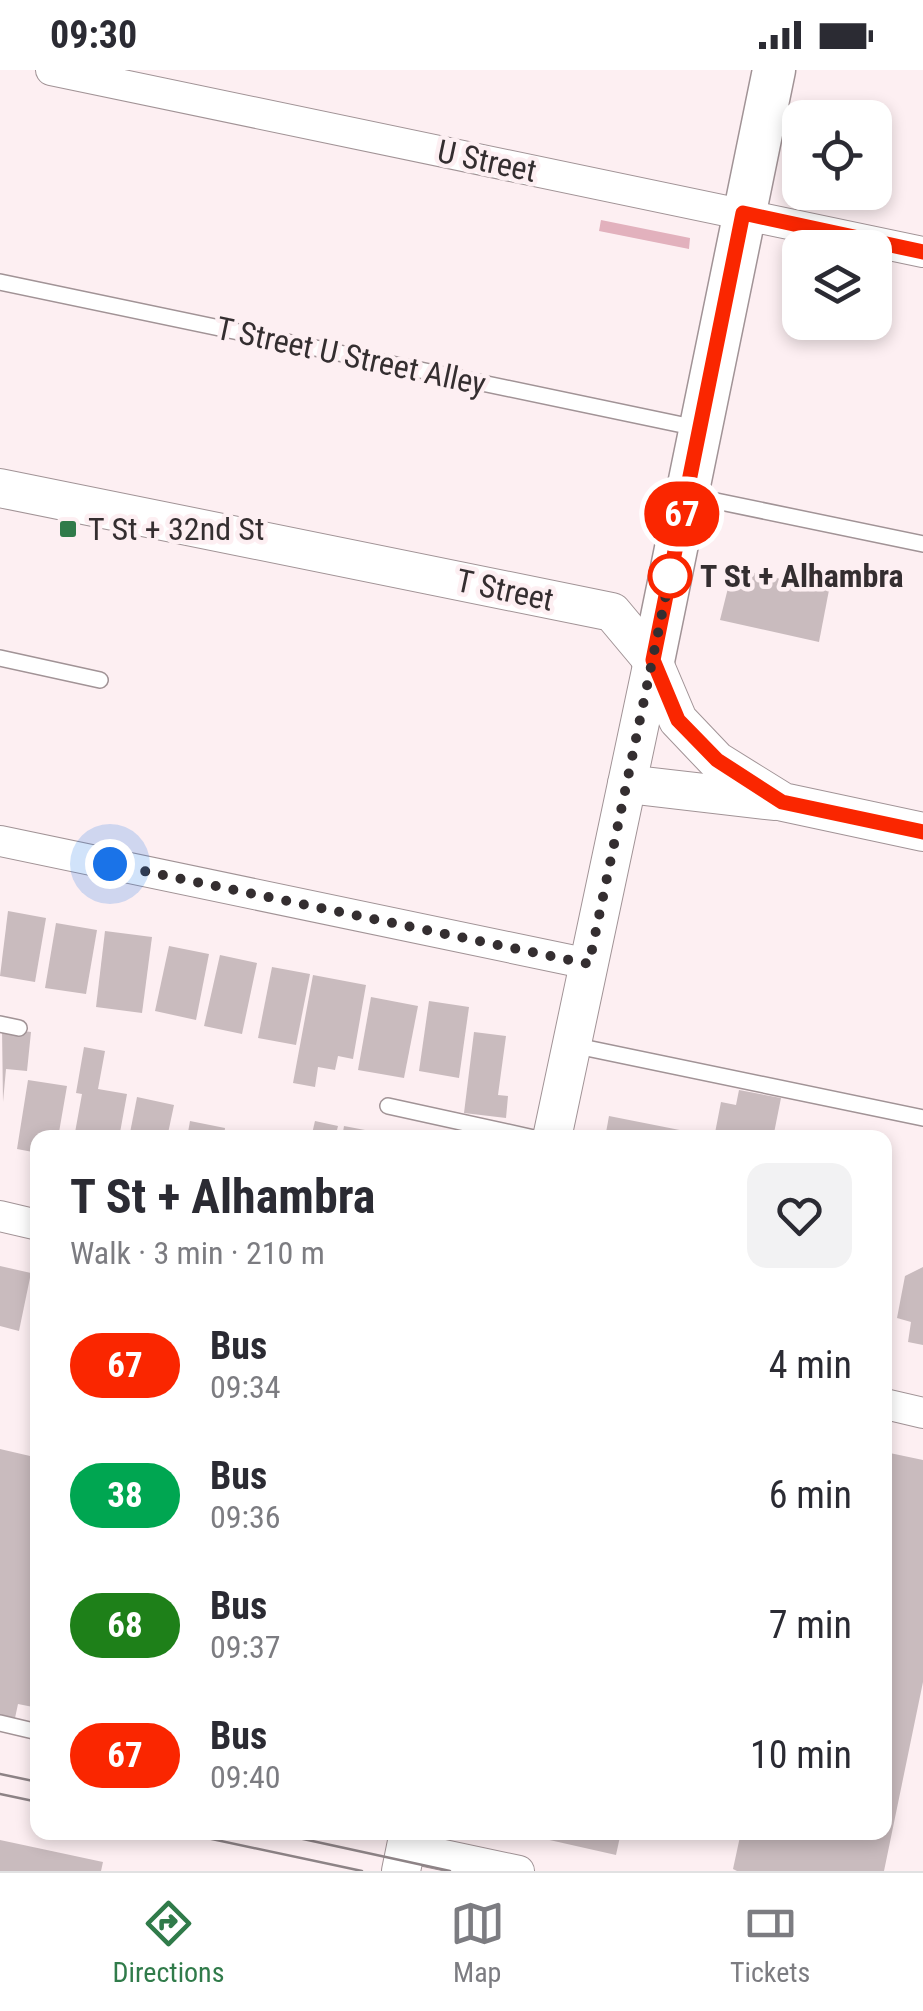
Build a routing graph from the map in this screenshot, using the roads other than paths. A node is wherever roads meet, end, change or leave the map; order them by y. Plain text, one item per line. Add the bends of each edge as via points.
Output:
1 (51, 70) edge
2 (774, 70) edge
3 (743, 213) junction
4 (923, 252) edge
5 (0, 282) edge
6 (701, 428) junction
7 (0, 488) edge
8 (686, 495) junction
9 (923, 544) edge
10 (0, 658) edge
11 (653, 660) junction
12 (100, 680) dead end
13 (627, 784) junction
14 (782, 802) junction
15 (923, 832) edge
16 (0, 842) edge
17 (589, 964) junction
18 (0, 1024) edge
19 (19, 1028) dead end
20 (572, 1045) junction
21 (388, 1106) dead end
22 (923, 1118) edge
23 (498, 1130) edge
24 (554, 1130) edge
25 (0, 1216) edge
26 (30, 1223) edge
27 (892, 1406) edge
28 (923, 1414) edge
29 (0, 1723) edge
30 (30, 1730) edge
31 (405, 1850) edge
32 (519, 1871) edge

1 - 3 street, U Street
2 - 3 main road
3 - 4 street, U Street
3 - 6 main road
5 - 6 lane, T Street U Street Alley
6 - 8 main road
7 - 11 street, T Street via 612,612
8 - 9 lane
8 - 11 main road
10 - 12 lane
11 - 13 street
11 - 14 street, T Street via 678,720 717,760
13 - 14 street
13 - 17 street
14 - 15 street, T Street
16 - 17 street
17 - 20 street
18 - 19 lane
20 - 22 lane
20 - 24 street
21 - 23 lane
25 - 26 street
27 - 28 street
29 - 30 lane
31 - 32 street

